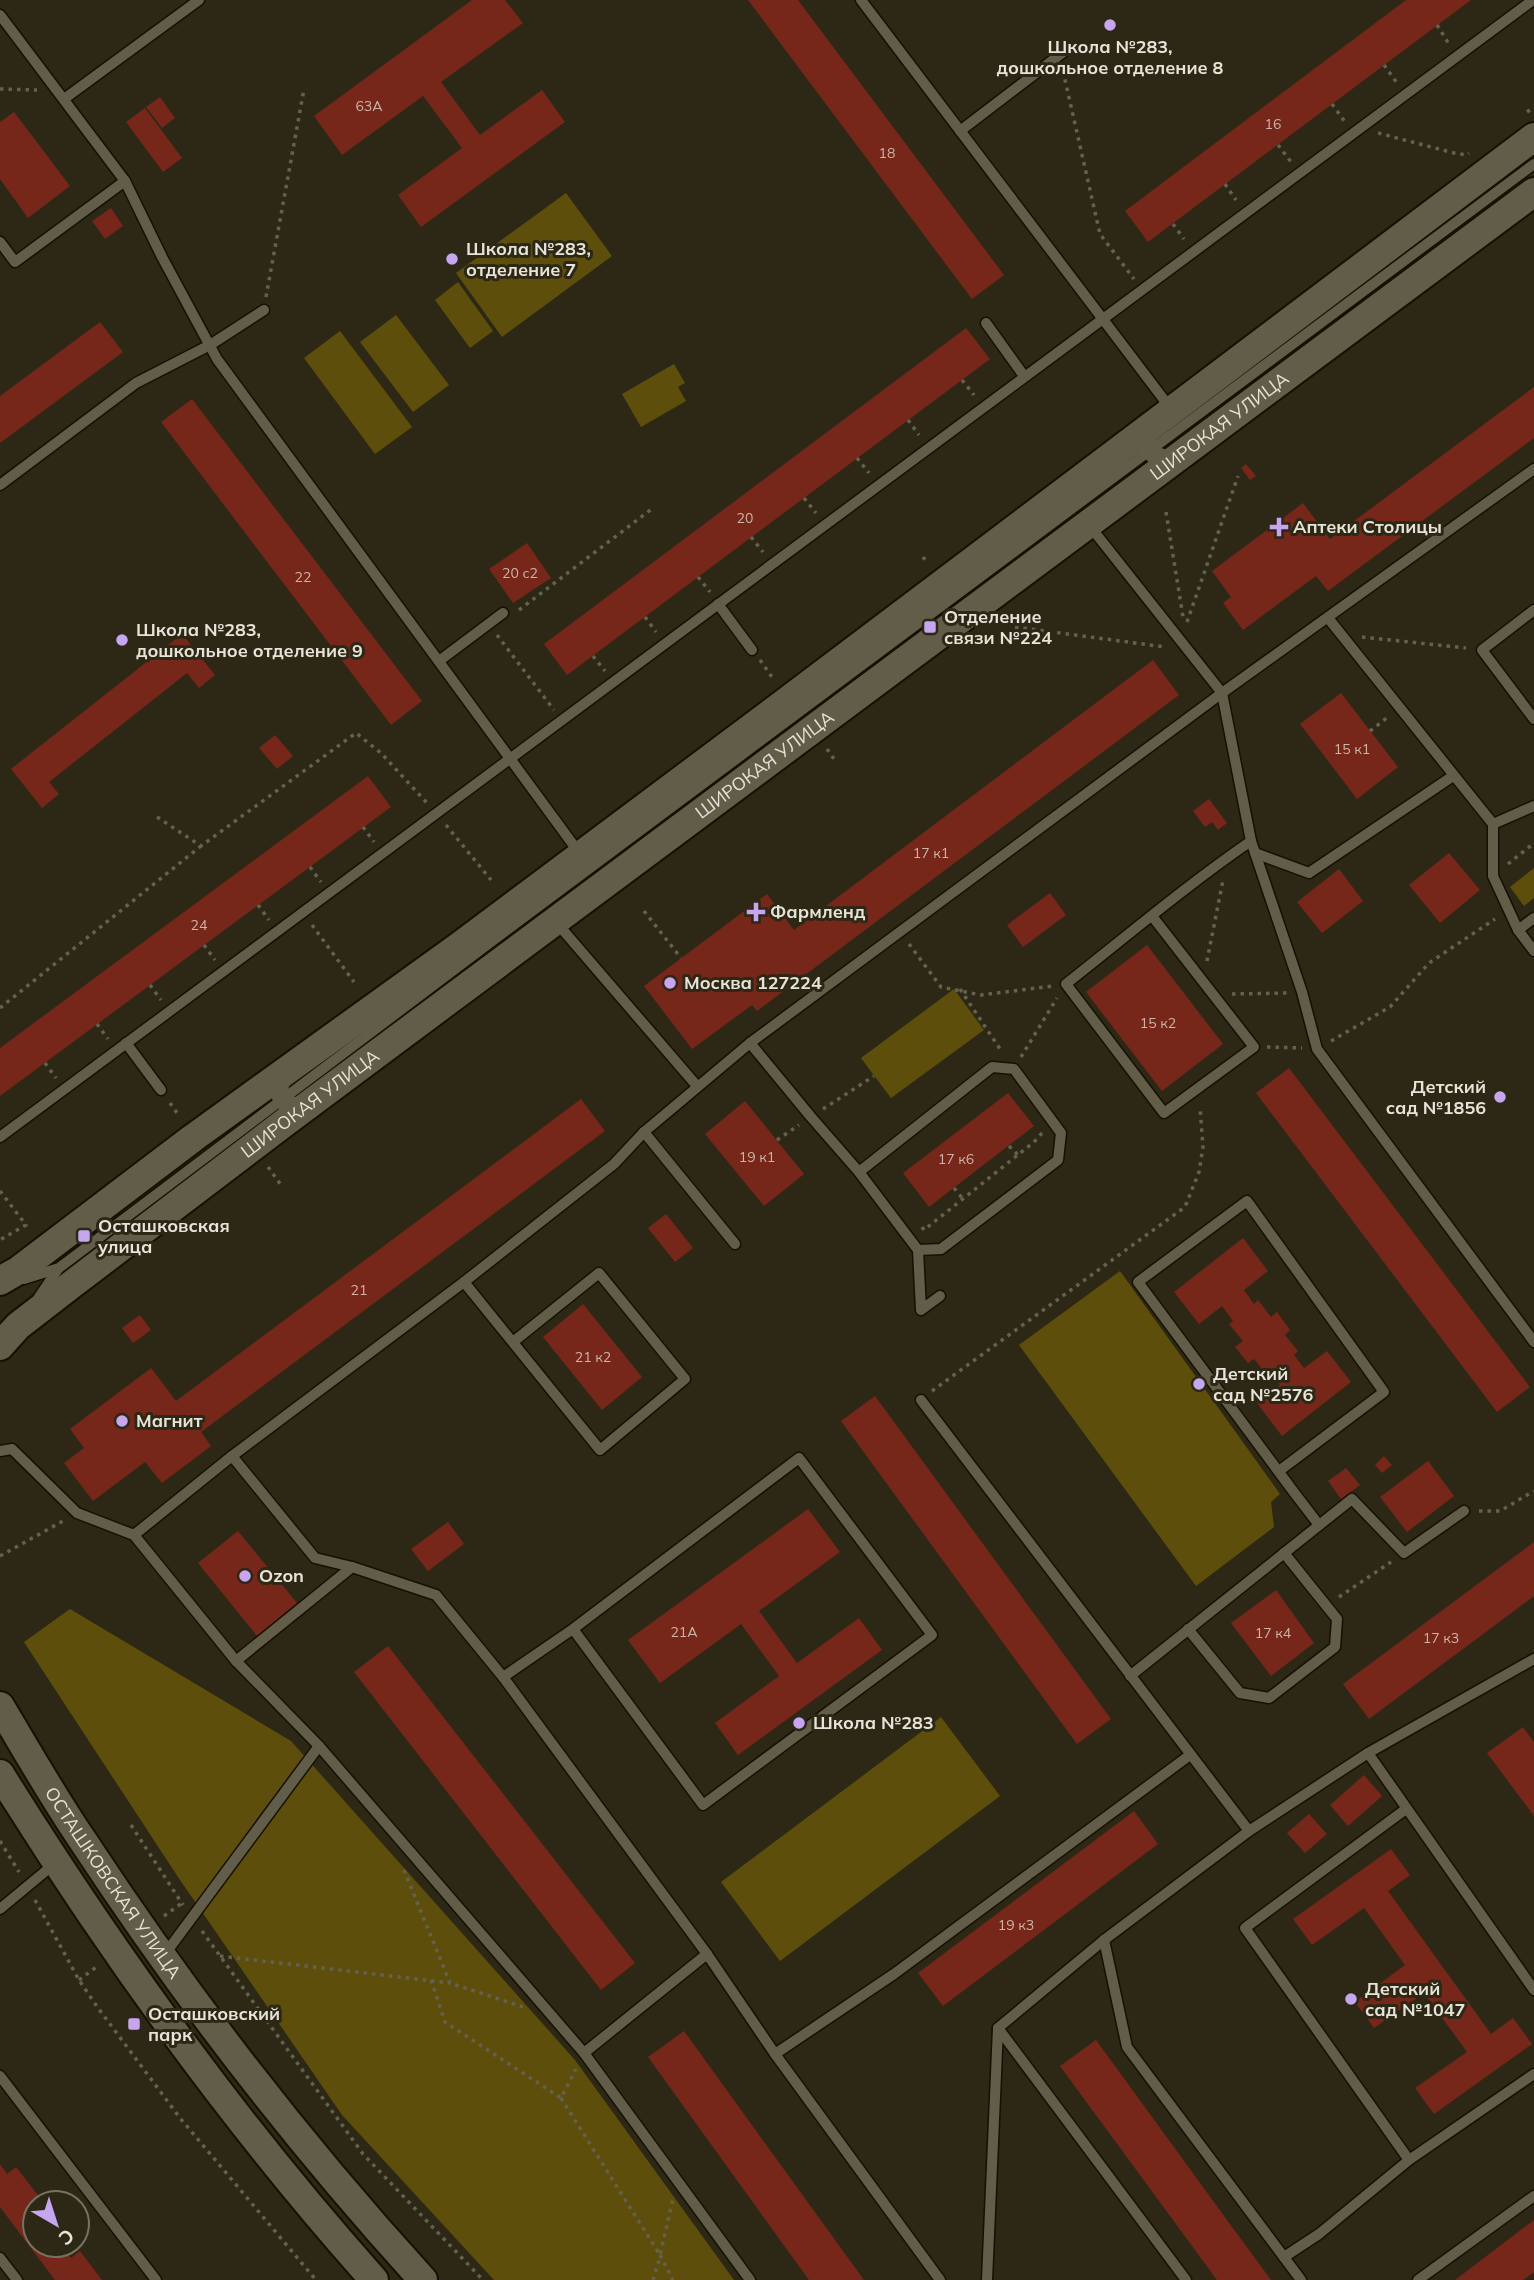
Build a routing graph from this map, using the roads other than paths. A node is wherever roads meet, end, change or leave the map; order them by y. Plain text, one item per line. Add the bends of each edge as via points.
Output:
1 (199, 0) edge
2 (861, 0) edge
3 (1532, 0) edge
4 (0, 15) edge
5 (1063, 53) road end
6 (64, 99) junction
7 (960, 131) junction
8 (1534, 137) edge
9 (1534, 164) edge
10 (125, 181) junction
11 (1534, 192) edge
12 (0, 242) edge
13 (264, 310) road end
14 (1102, 318) junction
15 (986, 323) dead end
16 (210, 345) junction
17 (1024, 376) junction
18 (1163, 416) junction
19 (1150, 451) junction
20 (1181, 456) junction
21 (1534, 469) edge
22 (0, 485) edge
23 (1088, 525) junction
24 (718, 604) junction
25 (1534, 610) edge
26 (503, 614) road end
27 (1328, 618) junction
28 (752, 650) dead end
29 (439, 661) junction
30 (1222, 693) junction
31 (1534, 719) edge
32 (742, 745) junction
33 (510, 758) junction
34 (752, 776) junction
35 (1453, 776) junction
36 (1534, 806) edge
37 (1493, 824) junction
38 (1251, 841) junction
39 (1255, 853) junction
40 (580, 855) junction
41 (1152, 916) junction
42 (1534, 918) edge
43 (556, 922) junction
44 (1518, 930) junction
45 (1534, 951) edge
46 (750, 1043) junction
47 (126, 1044) junction
48 (287, 1071) junction
49 (697, 1086) junction
50 (160, 1090) dead end
51 (282, 1099) junction
52 (311, 1104) junction
53 (644, 1132) junction
54 (0, 1138) edge
55 (859, 1172) junction
56 (735, 1244) dead end
57 (918, 1250) junction
58 (58, 1268) junction
59 (0, 1281) edge
60 (464, 1282) junction
61 (0, 1286) edge
62 (940, 1296) dead end
63 (9, 1336) edge
64 (513, 1342) junction
65 (1534, 1342) edge
66 (921, 1400) road end
67 (0, 1451) edge
68 (232, 1456) junction
69 (1279, 1471) junction
70 (1464, 1511) road end
71 (1319, 1525) junction
72 (134, 1535) junction
73 (1284, 1553) junction
74 (352, 1567) junction
75 (573, 1629) junction
76 (1188, 1629) junction
77 (236, 1661) junction
78 (1532, 1665) edge
79 (1130, 1676) junction
80 (503, 1677) junction
81 (0, 1706) edge
82 (319, 1746) junction
83 (1368, 1753) junction
84 (1190, 1755) junction
85 (0, 1774) edge
86 (1406, 1809) junction
87 (1249, 1831) junction
88 (55, 1863) junction
89 (0, 1909) edge
90 (1104, 1940) junction
91 (707, 1954) junction
92 (162, 1958) junction
93 (1534, 1990) edge
94 (998, 2028) junction
95 (584, 2053) junction
96 (775, 2054) junction
97 (1534, 2074) edge
98 (0, 2076) edge
99 (1409, 2160) junction
100 (1534, 2196) edge
101 (1284, 2257) junction
102 (0, 2259) edge
103 (367, 2278) edge
104 (17, 2280) edge
105 (156, 2280) edge
106 (423, 2280) edge
107 (750, 2280) edge
108 (940, 2280) edge
109 (987, 2280) edge
110 (1186, 2280) edge
111 (1301, 2280) edge
112 (1418, 2280) edge

1 - 6 lane
2 - 7 lane
3 - 14 lane
4 - 6 lane
5 - 7 lane
6 - 10 lane
7 - 14 lane
8 - 18 main road, ШИРОКАЯ УЛИЦА
9 - 19 lane, ШИРОКАЯ УЛИЦА
10 - 12 lane via 15,262
10 - 16 lane
11 - 20 main road, ШИРОКАЯ УЛИЦА
13 - 16 lane
14 - 17 lane
14 - 18 lane
15 - 17 lane
16 - 22 lane via 136,383
16 - 29 lane
17 - 24 lane
18 - 19 street via 1146,436
18 - 32 main road, ШИРОКАЯ УЛИЦА
19 - 20 street via 1165,460
19 - 32 lane, ШИРОКАЯ УЛИЦА
20 - 23 main road, ШИРОКАЯ УЛИЦА
21 - 27 lane
23 - 30 lane
23 - 34 main road, ШИРОКАЯ УЛИЦА
24 - 28 lane
24 - 33 lane
25 - 31 lane via 1482,650
26 - 29 lane
27 - 30 lane
27 - 35 lane
29 - 33 lane
30 - 38 lane
30 - 46 lane
32 - 34 main road via 760,755
32 - 40 main road, ШИРОКАЯ УЛИЦА
32 - 51 lane, ШИРОКАЯ УЛИЦА
33 - 40 lane
33 - 47 lane
34 - 43 main road, ШИРОКАЯ УЛИЦА
35 - 37 lane
35 - 39 lane via 1309,873
36 - 37 lane
37 - 44 lane via 1493,876
38 - 39 lane
38 - 41 lane
39 - 65 lane via 1317,1049
40 - 48 main road, ШИРОКАЯ УЛИЦА
41 - 41 lane via 1066,984 1164,1114 1254,1047
42 - 44 lane
43 - 49 lane
43 - 52 main road, ШИРОКАЯ УЛИЦА
44 - 45 lane
46 - 49 lane
46 - 55 lane
47 - 50 lane
47 - 54 lane
48 - 51 street via 279,1085
48 - 59 main road, ШИРОКАЯ УЛИЦА
49 - 53 lane
51 - 52 street via 296,1108
51 - 58 lane, ШИРОКАЯ УЛИЦА
52 - 63 main road, ШИРОКАЯ УЛИЦА
53 - 56 lane
53 - 60 lane via 614,1164
55 - 57 lane
55 - 57 lane via 992,1067 1014,1069 1062,1133 1058,1160 941,1249
57 - 62 lane via 921,1310
58 - 61 lane, ШИРОКАЯ УЛИЦА
58 - 63 lane
60 - 64 lane
60 - 68 lane
64 - 64 lane via 600,1450 685,1379 598,1273
66 - 79 lane
67 - 72 lane via 12,1449 77,1513
68 - 72 lane
68 - 74 lane via 315,1559
69 - 69 lane via 1138,1282 1247,1201 1384,1392
69 - 71 lane
70 - 71 lane via 1404,1553 1352,1499
71 - 73 lane
72 - 77 lane
73 - 76 lane
73 - 76 lane via 1337,1619 1335,1647 1269,1698 1240,1693
74 - 77 lane
74 - 80 lane via 436,1595
75 - 75 lane via 799,1458 932,1635 703,1805
75 - 80 lane
76 - 79 lane
77 - 82 lane
78 - 83 lane
79 - 84 lane
80 - 91 lane
81 - 92 main road, ОСТАШКОВСКАЯ УЛИЦА via 82,1841
82 - 92 lane
82 - 95 lane
83 - 86 lane
83 - 87 lane
84 - 87 lane
84 - 96 lane via 894,1974
85 - 88 main road, ОСТАШКОВСКАЯ УЛИЦА
86 - 93 lane
86 - 99 lane via 1245,1928
87 - 90 lane
88 - 89 lane
88 - 103 main road, ОСТАШКОВСКАЯ УЛИЦА via 179,2039
90 - 94 lane
90 - 101 lane via 1128,2047
91 - 95 lane
91 - 96 lane
92 - 106 main road, ОСТАШКОВСКАЯ УЛИЦА via 302,2142
94 - 109 lane
94 - 110 lane
95 - 107 lane
96 - 108 lane
97 - 99 lane
98 - 105 lane
99 - 101 lane
100 - 112 lane
101 - 111 lane
102 - 104 lane

